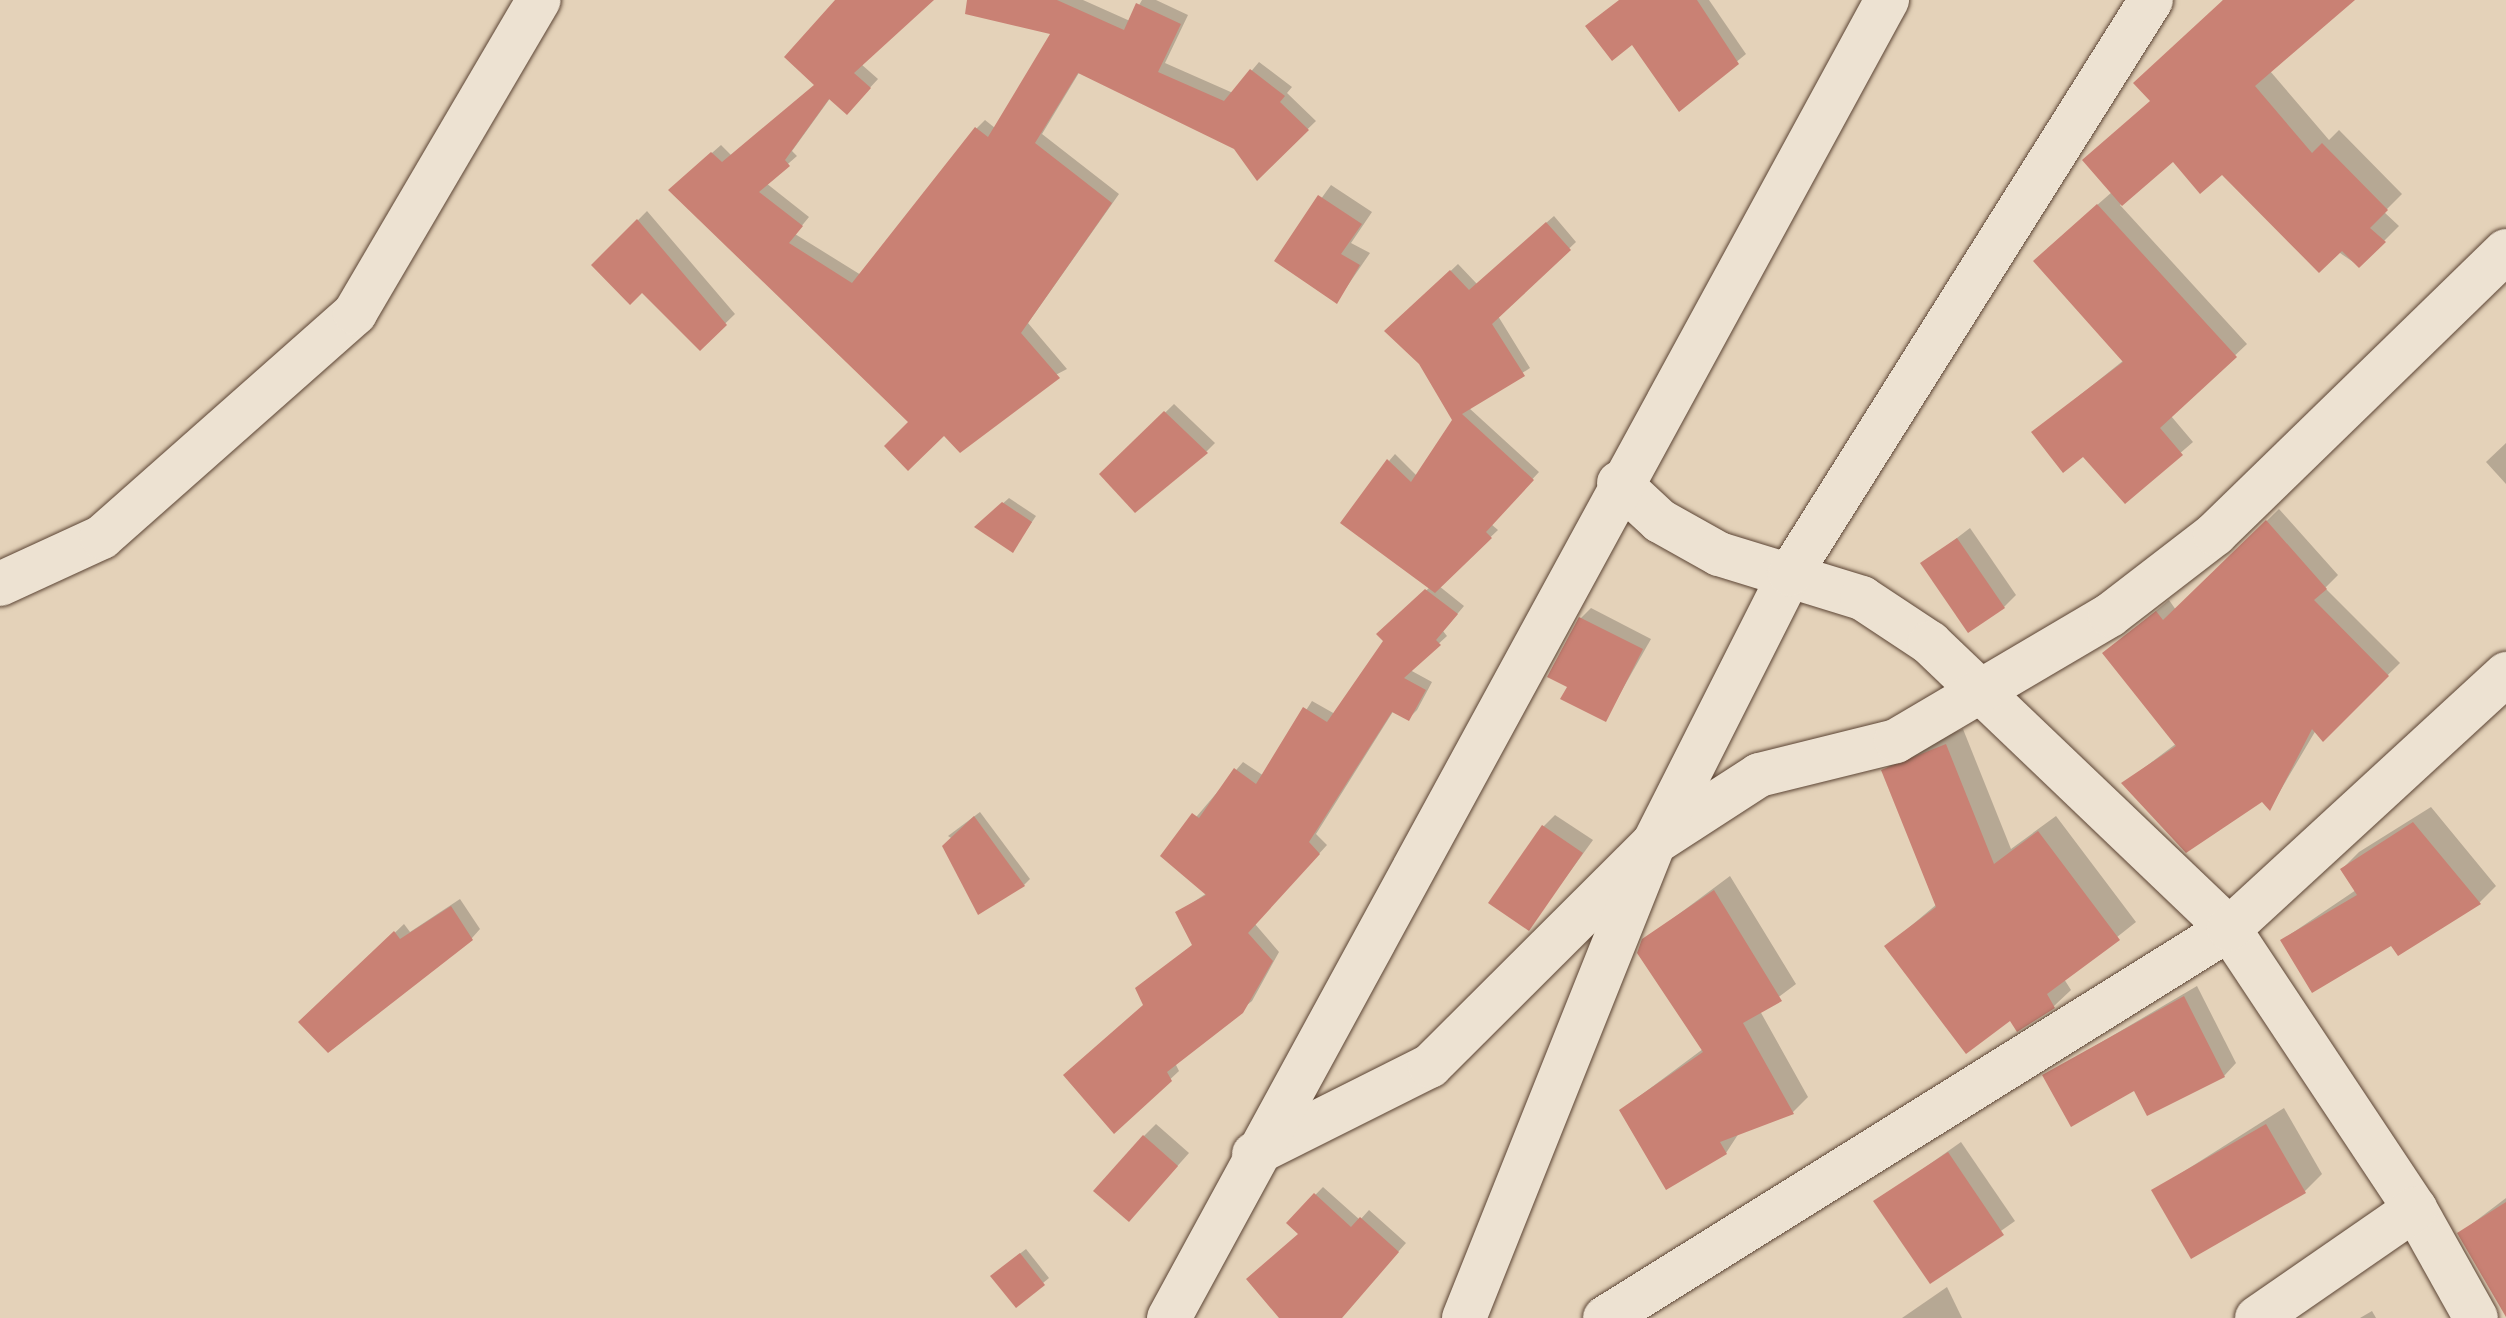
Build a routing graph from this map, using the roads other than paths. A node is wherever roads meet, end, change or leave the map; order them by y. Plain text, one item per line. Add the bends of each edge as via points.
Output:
1 (539, 0) edge
2 (1887, 0) edge
3 (2151, 0) edge
4 (2506, 251) edge
5 (1619, 483) junction
6 (1790, 574) junction
7 (0, 584) edge
8 (2506, 674) edge
9 (1975, 693) junction
10 (1654, 843) junction
11 (2229, 929) junction
12 (1254, 1154) junction
13 (2415, 1209) junction
14 (1169, 1318) edge
15 (1464, 1318) edge
16 (1605, 1318) edge
17 (2257, 1318) edge
18 (2476, 1318) edge

1 - 7 street via 355,313 102,537
2 - 5 street
3 - 6 street
4 - 9 street via 2215,534 2110,615
5 - 6 street via 1660,521 1719,554
5 - 12 street
6 - 9 street via 1862,598 1930,643
6 - 10 street
8 - 11 street
9 - 10 street via 1896,741 1759,775
9 - 11 street
10 - 12 street via 1430,1066
10 - 15 street
11 - 13 street
11 - 16 street
12 - 14 street
13 - 17 street
13 - 18 street

